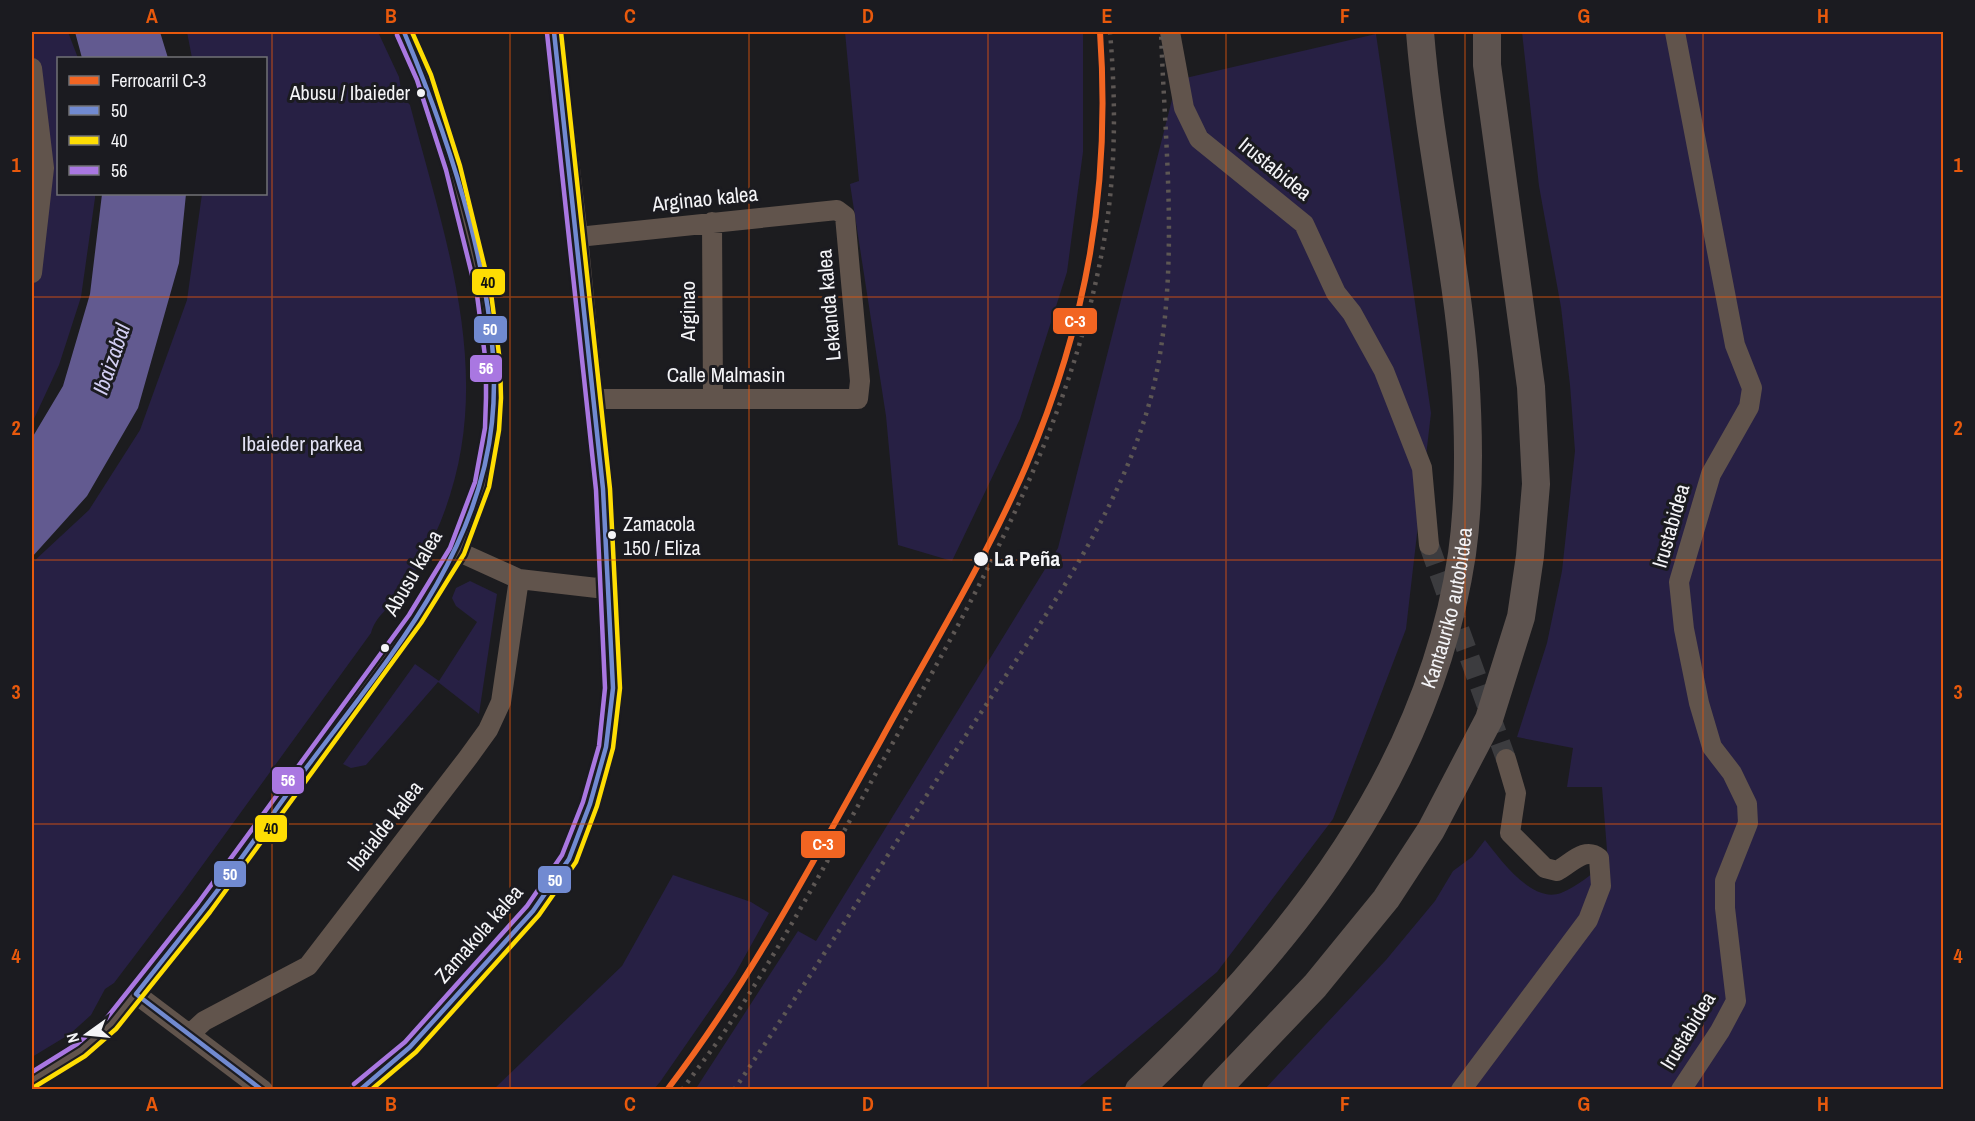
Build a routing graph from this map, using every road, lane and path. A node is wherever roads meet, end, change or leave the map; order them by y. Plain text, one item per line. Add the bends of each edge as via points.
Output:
1 (404, 32) edge
2 (554, 32) edge
3 (1170, 32) edge
4 (1420, 32) edge
5 (1487, 32) edge
6 (1675, 32) edge
7 (32, 68) edge
8 (837, 210) joint
9 (712, 222) junction
10 (578, 237) junction
11 (32, 273) edge
12 (595, 399) junction
13 (713, 399) junction
14 (858, 399) joint
15 (1428, 545) tunnel mouth
16 (457, 551) junction
17 (519, 579) junction
18 (608, 582) junction
19 (1506, 759) tunnel mouth
20 (136, 994) junction
21 (190, 1034) junction
22 (32, 1080) edge
23 (263, 1089) edge
24 (359, 1089) edge
25 (1139, 1089) edge
26 (1216, 1089) edge
27 (1461, 1089) edge
28 (1681, 1089) edge

1 - 16 street, Abusu kalea via 424,77 453,168 484,294 493,363 492,429 482,484
2 - 10 street, Zamakola kalea
3 - 15 street, Irustabidea via 1184,108 1199,139 1304,224 1336,293 1384,371 1422,468
4 - 25 highway, Kantauriko autobidea via 1425,101 1465,375 1467,471 1462,554 1442,643 1411,733 1368,815 1327,879 1260,963
5 - 26 highway via 1489,76 1531,387 1536,484 1521,617 1489,719 1418,850 1386,899 1315,986
6 - 28 street, Irustabidea via 1735,345 1752,388 1749,407 1711,474 1679,582 1699,703 1712,747 1732,773 1747,804 1748,823 1725,881 1736,1001
7 - 11 street via 44,168
8 - 9 street, Arginao kalea
8 - 14 street, Lekanda kalea via 845,216 860,381
9 - 10 street, Arginao kalea
9 - 13 street, Arginao
10 - 12 street, Zamakola kalea
12 - 13 street, Calle Malmasin
12 - 18 street, Zamakola kalea
13 - 14 street, Calle Malmasin
16 - 17 street
16 - 20 street, Abusu kalea via 416,619 346,717
17 - 18 street via 597,588
17 - 21 street, Ibaialde kalea via 501,702 488,730 308,966 204,1021
18 - 24 street, Zamakola kalea via 614,688 606,747 569,859 533,911 433,1022 410,1047
19 - 27 street via 1516,793 1510,833 1545,868 1557,871 1584,853 1593,853 1599,858 1600,886 1588,920
20 - 21 street
20 - 22 street, Abusu kalea via 111,1024 81,1050
21 - 23 street

